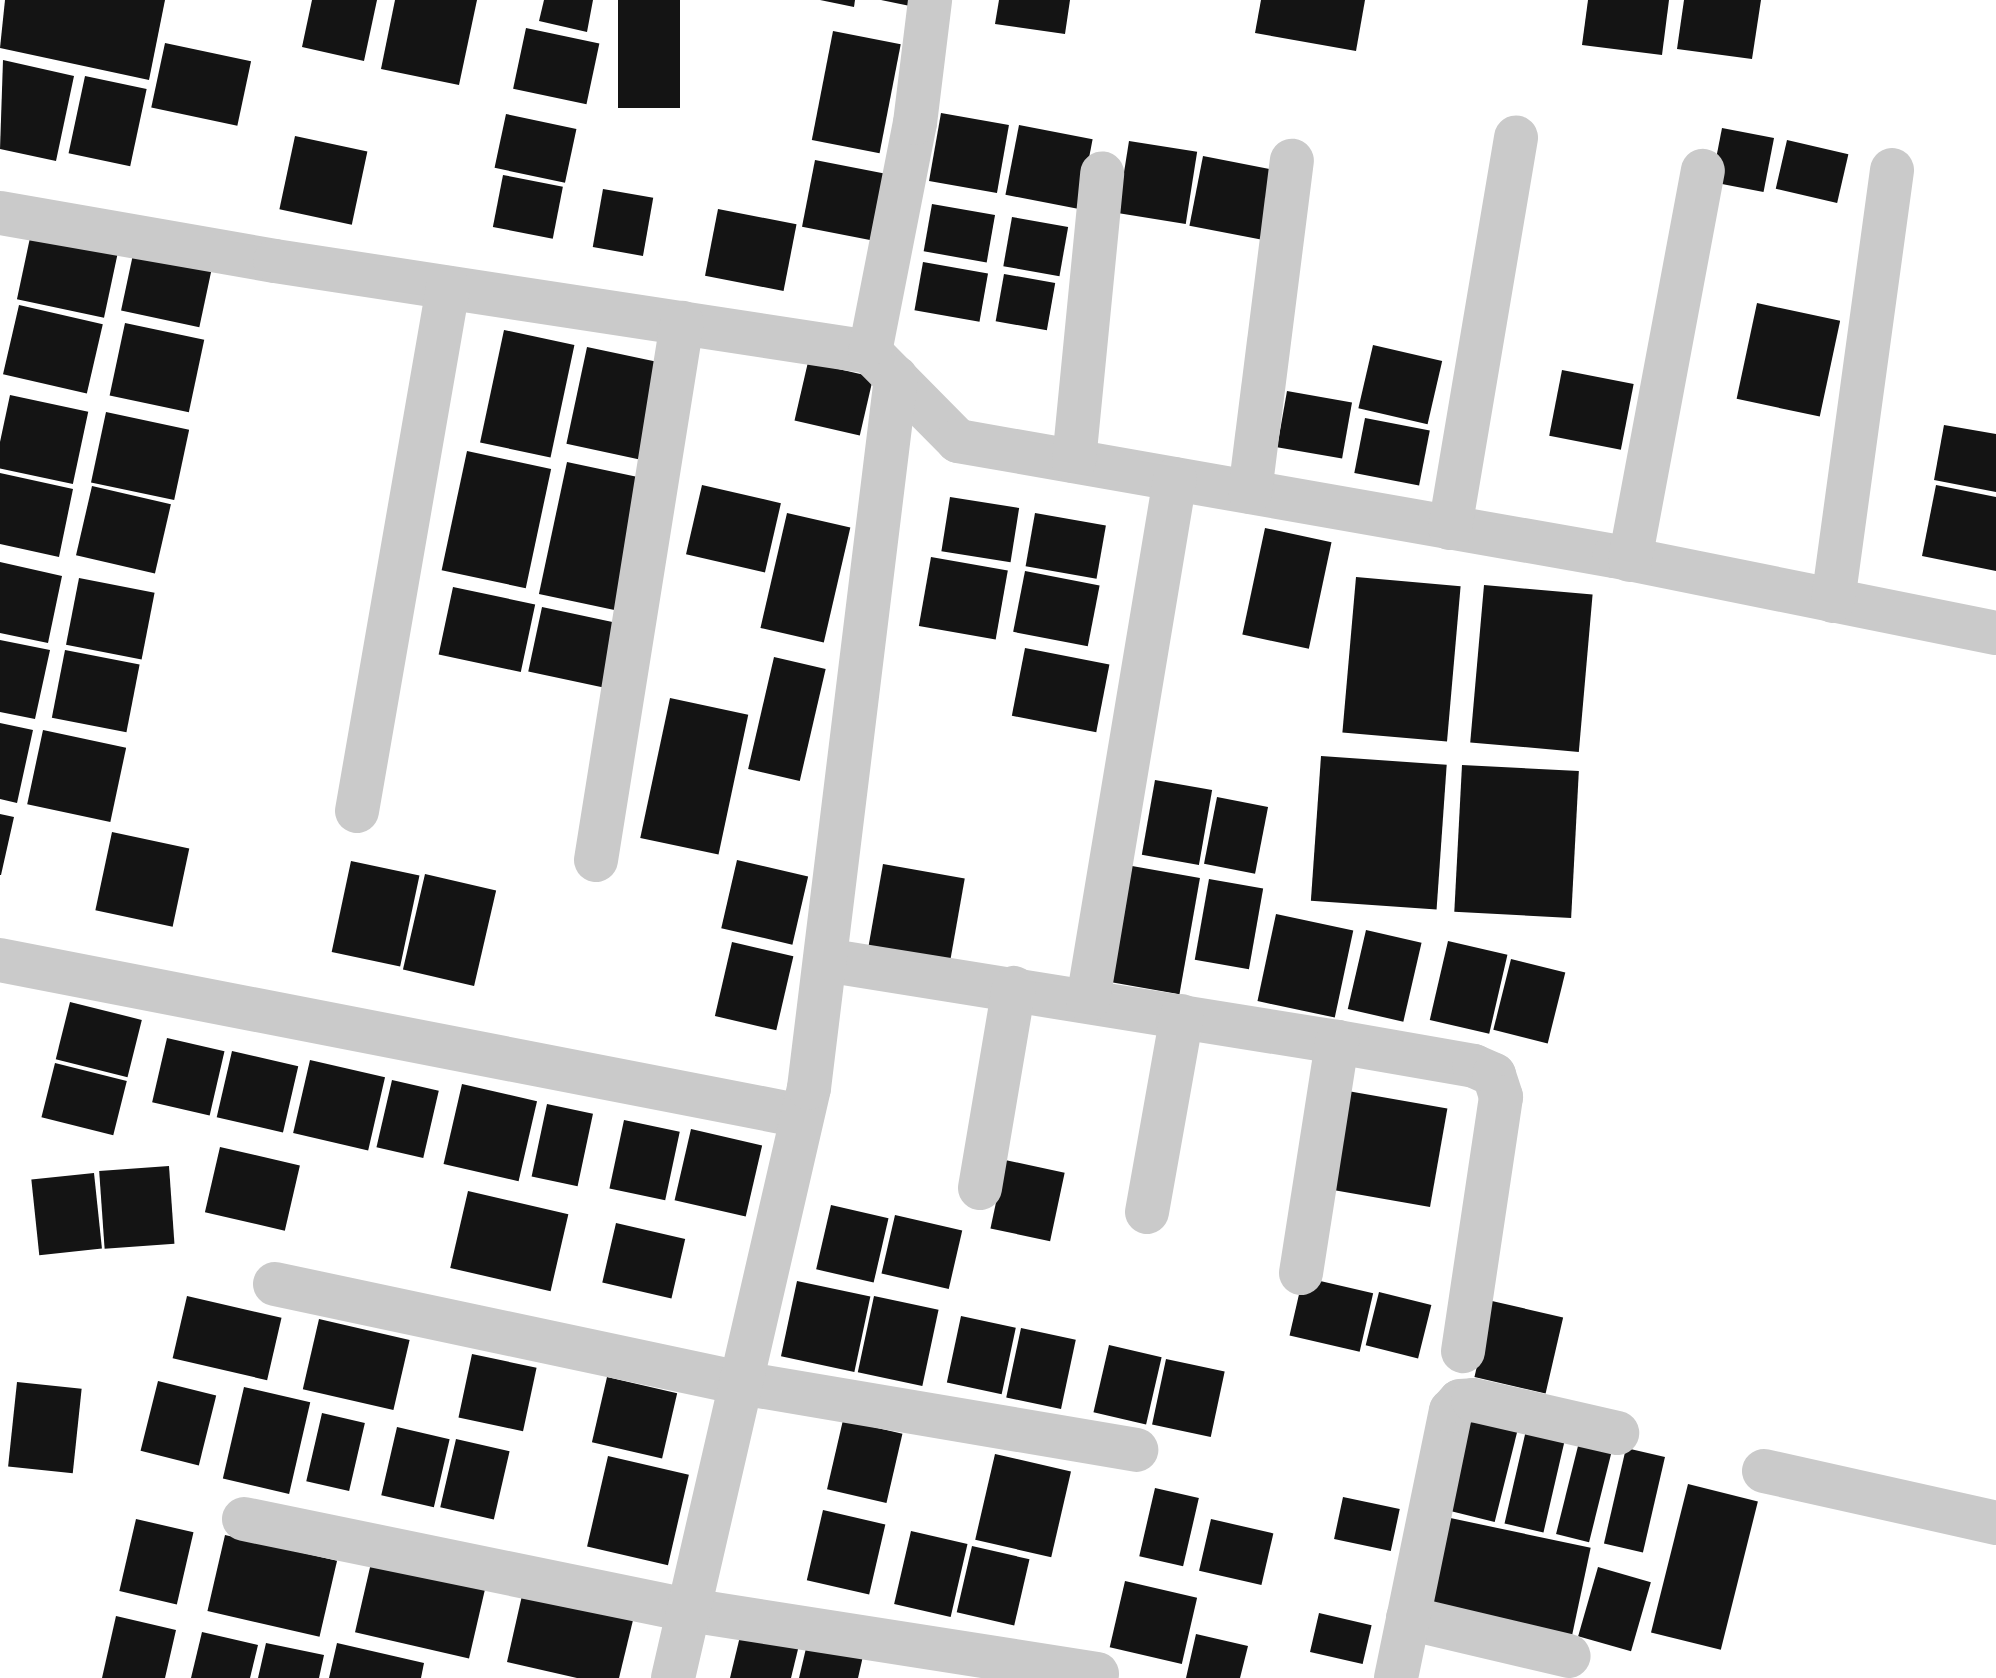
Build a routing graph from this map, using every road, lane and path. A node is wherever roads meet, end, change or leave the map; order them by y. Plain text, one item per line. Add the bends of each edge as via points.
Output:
1 (930, 0) edge
2 (1516, 138) dead end
3 (1292, 161) dead end
4 (1892, 170) dead end
5 (1703, 171) dead end
6 (1102, 173) dead end
7 (1, 223) edge
8 (448, 288) junction
9 (682, 323) junction
10 (883, 364) junction
11 (1074, 461) junction
12 (1175, 479) junction
13 (1250, 492) junction
14 (1450, 528) junction
15 (1630, 560) junction
16 (1833, 601) junction
17 (1996, 633) edge
18 (357, 811) dead end
19 (596, 860) dead end
20 (0, 960) edge
21 (825, 960) junction
22 (1014, 988) junction
23 (1088, 1000) junction
24 (1182, 1016) junction
25 (1337, 1042) junction
26 (802, 1116) junction
27 (980, 1188) dead end
28 (1147, 1212) dead end
29 (1301, 1273) dead end
30 (275, 1284) dead end
31 (1463, 1351) dead end
32 (741, 1383) junction
33 (1617, 1433) dead end
34 (1136, 1450) dead end
35 (1764, 1471) dead end
36 (244, 1519) dead end
37 (1996, 1523) edge
38 (689, 1610) junction
39 (1408, 1618) junction
40 (1569, 1656) dead end
41 (1097, 1674) dead end
42 (673, 1678) edge
43 (1396, 1678) edge

1 - 10 street
2 - 14 street
3 - 13 street
4 - 16 street
5 - 15 street
6 - 11 street
7 - 8 street
8 - 9 street
8 - 18 street
9 - 10 street
9 - 19 street
10 - 11 street via 958,441
10 - 21 street
11 - 12 street
12 - 13 street
12 - 23 street
13 - 14 street
14 - 15 street
15 - 16 street
16 - 17 street
20 - 26 street
21 - 22 street
21 - 26 street
22 - 23 street
22 - 27 street
23 - 24 street
24 - 25 street
24 - 28 street
25 - 29 street
25 - 31 street via 1474,1066 1494,1075 1501,1097
26 - 32 street
30 - 32 street
32 - 34 street
32 - 38 street
33 - 39 street via 1460,1401 1451,1411
35 - 37 street
36 - 38 street
38 - 41 street
38 - 42 street
39 - 40 street
39 - 43 street

